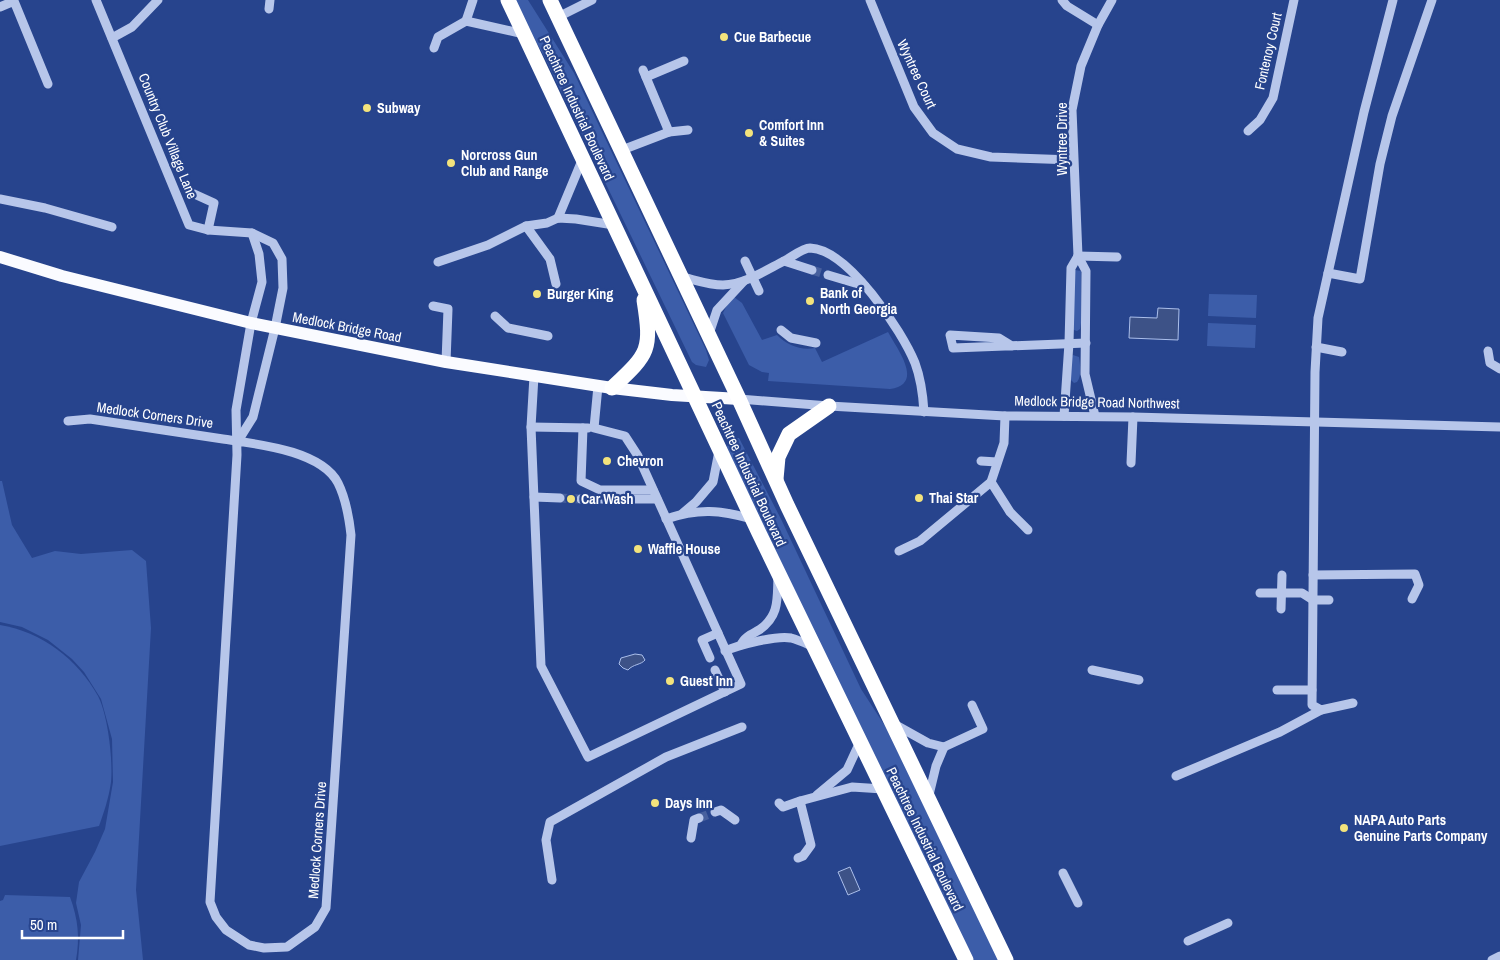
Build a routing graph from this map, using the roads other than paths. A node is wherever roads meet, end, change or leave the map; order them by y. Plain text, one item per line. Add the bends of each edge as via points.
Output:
1 (96, 0) edge
2 (158, 0) edge
3 (473, 0) edge
4 (508, 0) edge
5 (550, 0) edge
6 (592, 0) edge
7 (870, 0) edge
8 (1062, 0) edge
9 (1112, 0) edge
10 (1294, 0) edge
11 (1393, 0) edge
12 (1432, 0) edge
13 (0, 6) edge
14 (558, 17) junction
15 (466, 21) junction
16 (1098, 25) junction
17 (524, 34) junction
18 (112, 38) junction
19 (434, 48) dead end
20 (684, 60) dead end
21 (48, 84) dead end
22 (688, 130) dead end
23 (1248, 131) dead end
24 (669, 132) junction
25 (622, 150) junction
26 (583, 157) junction
27 (1073, 160) junction
28 (192, 193) dead end
29 (0, 199) edge
30 (558, 218) junction
31 (614, 225) junction
32 (526, 226) junction
33 (112, 227) dead end
34 (208, 230) junction
35 (252, 233) junction
36 (1078, 256) junction
37 (0, 257) edge
38 (1117, 257) dead end
39 (745, 261) dead end
40 (784, 261) junction
41 (438, 262) dead end
42 (812, 270) tunnel mouth
43 (1328, 273) junction
44 (828, 275) tunnel mouth
45 (682, 277) junction
46 (748, 279) junction
47 (556, 284) dead end
48 (642, 284) junction
49 (866, 286) junction
50 (759, 291) dead end
51 (433, 306) dead end
52 (495, 316) dead end
53 (251, 323) junction
54 (275, 328) junction
55 (781, 330) dead end
56 (709, 335) junction
57 (548, 336) dead end
58 (816, 343) dead end
59 (1069, 343) junction
60 (1086, 343) junction
61 (1012, 346) junction
62 (1316, 347) junction
63 (1488, 351) dead end
64 (1342, 352) dead end
65 (446, 362) junction
66 (1500, 369) edge
67 (534, 376) junction
68 (605, 387) junction
69 (694, 396) junction
70 (740, 399) junction
71 (829, 406) junction
72 (924, 412) junction
73 (1005, 416) junction
74 (1064, 416) junction
75 (1095, 416) junction
76 (1133, 417) junction
77 (68, 421) dead end
78 (1315, 421) junction
79 (531, 427) junction
80 (1500, 427) edge
81 (583, 428) junction
82 (594, 428) junction
83 (238, 441) junction
84 (720, 449) junction
85 (981, 461) dead end
86 (997, 462) junction
87 (1131, 463) dead end
88 (776, 480) junction
89 (991, 482) junction
90 (655, 495) junction
91 (534, 497) junction
92 (560, 498) tunnel mouth
93 (581, 500) tunnel mouth
94 (683, 513) junction
95 (666, 519) junction
96 (752, 519) junction
97 (1028, 530) dead end
98 (899, 551) dead end
99 (778, 572) junction
100 (1282, 575) dead end
101 (1313, 575) junction
102 (1260, 593) dead end
103 (1282, 593) junction
104 (1412, 599) dead end
105 (1313, 600) junction
106 (1329, 600) dead end
107 (1281, 609) dead end
108 (718, 633) junction
109 (741, 644) junction
110 (815, 648) junction
111 (726, 651) junction
112 (710, 658) dead end
113 (715, 670) dead end
114 (1092, 670) dead end
115 (1139, 680) dead end
116 (1277, 690) dead end
117 (1312, 690) junction
118 (725, 692) junction
119 (1353, 703) dead end
120 (972, 705) dead end
121 (1321, 710) junction
122 (891, 723) junction
123 (742, 727) dead end
124 (860, 742) junction
125 (944, 747) junction
126 (1176, 776) dead end
127 (883, 789) junction
128 (815, 797) junction
129 (928, 799) junction
130 (800, 801) junction
131 (779, 803) dead end
132 (715, 812) tunnel mouth
133 (699, 818) dead end
134 (736, 820) dead end
135 (691, 838) dead end
136 (798, 858) dead end
137 (1063, 874) dead end
138 (552, 880) dead end
139 (1078, 904) dead end
140 (1228, 923) dead end
141 (1188, 941) dead end
142 (1500, 956) edge
143 (966, 960) edge
144 (1006, 960) edge
145 (1492, 960) edge

1 - 18 street, Country Club Village Lane
2 - 18 street via 132,27
3 - 15 street
4 - 17 highway, Peachtree Industrial Boulevard
5 - 14 highway, Peachtree Industrial Boulevard
6 - 14 street
7 - 27 street, Wyntree Court via 914,107 933,133 957,150 990,157
8 - 16 street
9 - 16 street, Wyntree Drive
10 - 23 street, Fontenoy Court via 1273,98 1260,120
11 - 43 street
12 - 43 street via 1392,116 1380,164 1360,279
13 - 21 street via 14,1
14 - 25 highway, Peachtree Industrial Boulevard
15 - 17 street
15 - 19 street via 438,37
16 - 27 street, Wyntree Drive via 1081,66 1072,110
17 - 26 highway, Peachtree Industrial Boulevard
18 - 34 street, Country Club Village Lane via 189,225
20 - 24 street via 645,74
22 - 24 street
24 - 25 street
25 - 45 highway, Peachtree Industrial Boulevard
26 - 30 street
26 - 31 highway, Peachtree Industrial Boulevard
27 - 36 street, Wyntree Drive
28 - 34 street via 214,203
29 - 33 street
30 - 31 street
30 - 32 street
31 - 48 highway, Peachtree Industrial Boulevard
32 - 41 street via 488,245
32 - 47 street via 550,259
34 - 35 street, Country Club Village Lane
35 - 53 street via 259,254 262,282
35 - 54 street, Country Club Village Lane via 273,243 282,259 283,288
36 - 38 street
36 - 59 street, Wyntree Drive via 1071,268
36 - 60 street, Wyntree Drive via 1086,271
37 - 53 main road, Medlock Bridge Road via 62,276
39 - 46 street
40 - 42 street
40 - 46 street
40 - 49 street via 809,248 826,252 856,274
43 - 62 street via 1318,318
44 - 49 street
45 - 46 street via 723,285
45 - 56 highway, Peachtree Industrial Boulevard
46 - 50 street
46 - 56 street via 718,310
48 - 68 highway via 648,345 641,360
48 - 69 highway, Peachtree Industrial Boulevard
49 - 72 street via 887,313 915,362 922,386
51 - 65 street via 448,309
52 - 57 street via 508,328
53 - 54 main road, Medlock Bridge Road
53 - 83 street, Medlock Corners Drive via 236,410
54 - 65 main road, Medlock Bridge Road
54 - 83 street, Medlock Corners Drive via 253,417
55 - 58 street via 791,338
56 - 70 highway, Peachtree Industrial Boulevard
59 - 60 street
59 - 61 street
59 - 74 street, Wyntree Drive
60 - 75 street, Wyntree Drive via 1086,374
61 - 61 street via 953,348 950,335 999,338
62 - 64 street
62 - 78 street
63 - 66 street via 1490,363
65 - 67 main road, Medlock Bridge Road
67 - 68 main road, Medlock Bridge Road
67 - 79 street
68 - 69 main road, Medlock Bridge Road
68 - 82 street
69 - 70 main road, Medlock Bridge Road Northwest
69 - 84 highway, Peachtree Industrial Boulevard
70 - 71 street, Medlock Bridge Road Northwest
70 - 88 highway, Peachtree Industrial Boulevard
71 - 72 street, Medlock Bridge Road Northwest
71 - 88 highway via 789,434 778,457
72 - 73 street, Medlock Bridge Road Northwest
73 - 74 street, Medlock Bridge Road Northwest
73 - 86 street via 1004,443
74 - 75 street, Medlock Bridge Road Northwest
75 - 76 street, Medlock Bridge Road Northwest
76 - 78 street, Medlock Bridge Road Northwest
76 - 87 street
77 - 83 street, Medlock Corners Drive via 90,418
78 - 80 street, Medlock Bridge Road Northwest
78 - 101 street
79 - 81 street
79 - 91 street
81 - 82 street
81 - 90 street via 581,481 600,490
82 - 90 street via 625,436 638,456
83 - 83 street, Medlock Corners Drive via 302,455 327,469 337,482 349,512 351,535 326,908 315,928 287,947 250,945 226,930 210,902
84 - 94 street via 713,482
84 - 96 highway, Peachtree Industrial Boulevard
85 - 86 street
86 - 89 street
88 - 122 highway, Peachtree Industrial Boulevard
89 - 97 street via 1010,512
89 - 98 street via 920,541
90 - 93 street
90 - 95 street
91 - 92 street
91 - 118 street via 541,666 588,757
94 - 95 street
94 - 96 street via 726,511
95 - 108 street
96 - 99 highway, Peachtree Industrial Boulevard
99 - 109 street via 776,610 767,625
99 - 110 highway, Peachtree Industrial Boulevard
100 - 103 street
101 - 104 street via 1415,574 1419,585
101 - 105 street
102 - 103 street
103 - 105 street via 1302,593
103 - 107 street
105 - 106 street
105 - 117 street
108 - 111 street
108 - 112 street via 702,640
109 - 110 street via 791,638
109 - 111 street
110 - 124 highway, Peachtree Industrial Boulevard
111 - 118 street via 741,684
113 - 118 street
114 - 115 street
116 - 117 street
117 - 121 street via 1312,705
119 - 121 street
120 - 125 street via 983,729
121 - 126 street via 1280,732
122 - 125 street via 928,743
122 - 129 highway, Peachtree Industrial Boulevard
123 - 138 street via 666,757 550,822 546,840
124 - 127 highway, Peachtree Industrial Boulevard
124 - 128 street via 847,770
125 - 129 street
127 - 128 street via 852,787
127 - 143 highway, Peachtree Industrial Boulevard
128 - 130 street
129 - 144 highway, Peachtree Industrial Boulevard
130 - 131 street via 784,807
130 - 136 street via 811,845
132 - 134 street via 720,810
133 - 135 street via 694,820
137 - 139 street
140 - 141 street
142 - 145 street

